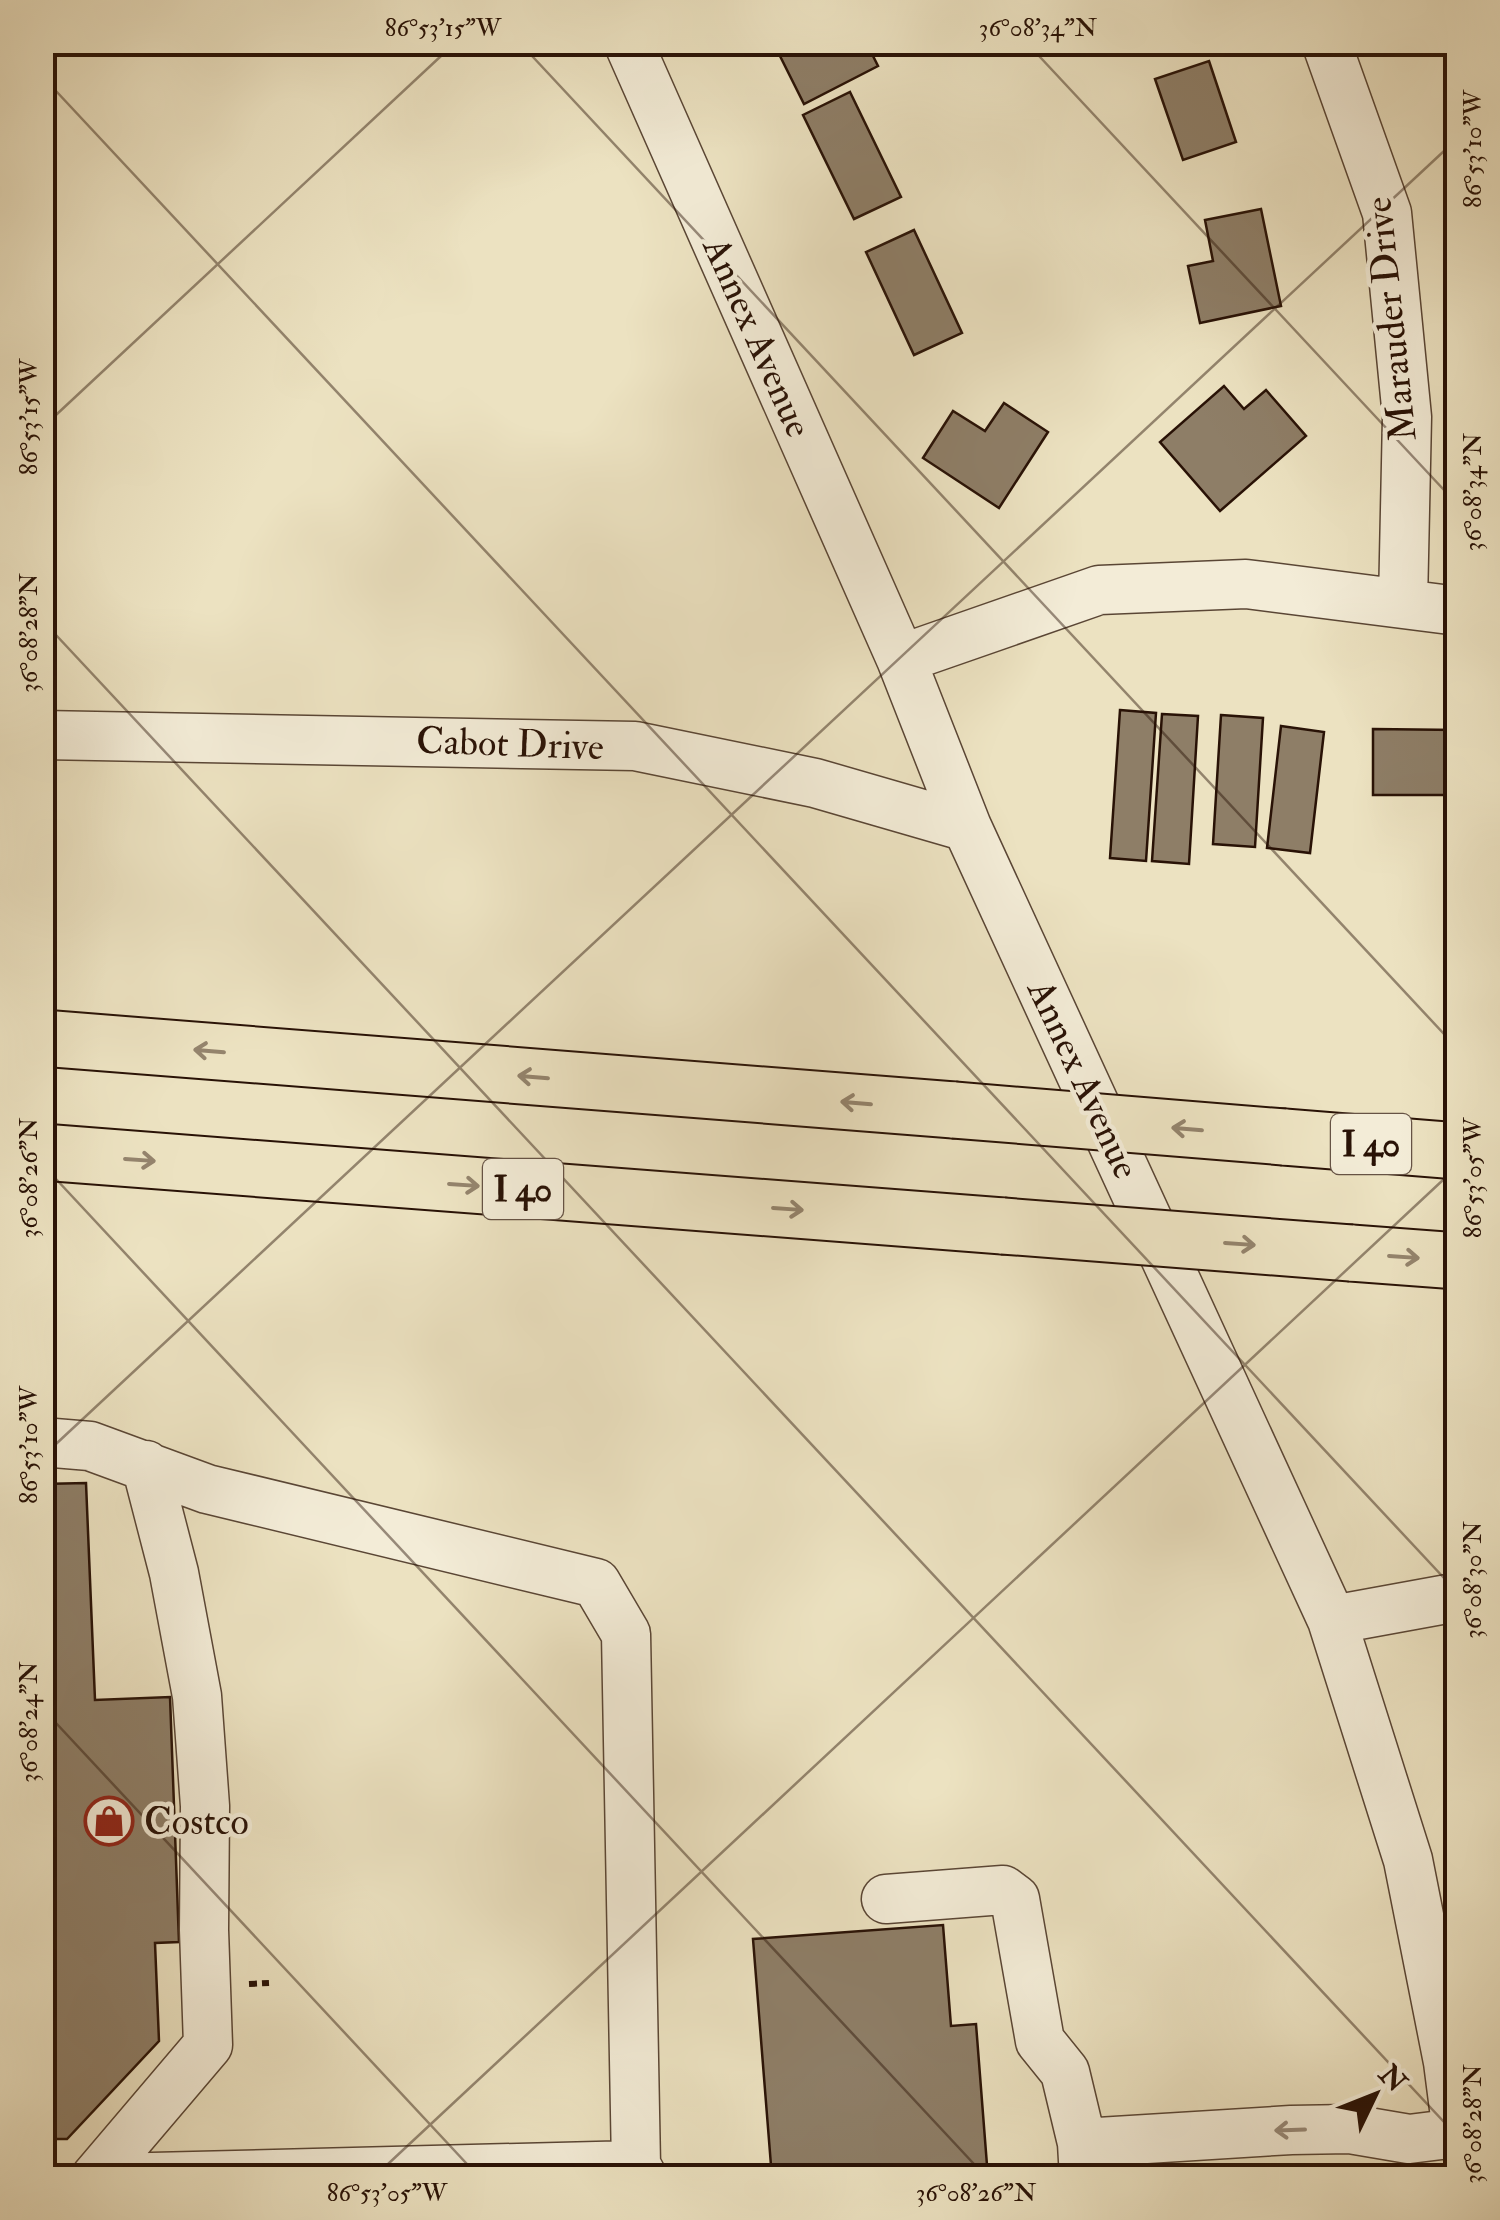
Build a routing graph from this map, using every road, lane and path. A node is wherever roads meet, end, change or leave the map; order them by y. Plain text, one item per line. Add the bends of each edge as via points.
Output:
1 (628, 42) edge
2 (1326, 42) edge
3 (1403, 603) junction
4 (1458, 611) edge
5 (901, 659) junction
6 (42, 735) edge
7 (968, 826) junction
8 (42, 1038) edge
9 (1458, 1151) edge
10 (42, 1152) edge
11 (1458, 1261) edge
12 (42, 1442) edge
13 (146, 1464) junction
14 (1458, 1598) edge
15 (1332, 1620) junction
16 (886, 1899) dead end
17 (1457, 2133) edge
18 (1458, 2140) edge
19 (1083, 2160) edge
20 (640, 2171) edge
21 (554, 2173) edge
22 (95, 2178) edge
23 (110, 2178) edge

1 - 5 street, Annex Avenue
2 - 3 street, Marauder Drive via 1387,214 1407,418
3 - 4 street
3 - 5 street via 1246,584 1100,590
5 - 7 street, Annex Avenue
6 - 7 street, Cabot Drive via 635,746 815,783
7 - 15 street, Annex Avenue
9 -> 8 highway, I 40, bridge
10 -> 11 highway, I 40, bridge
12 - 13 street via 90,1446
13 - 20 street via 206,1488 596,1583 626,1634
13 - 22 street via 197,1696 208,2045
14 - 15 street
15 - 17 street, Annex Avenue via 1408,1860
16 - 19 street via 1003,1890 1015,1899 1040,2041 1066,2072
17 - 18 street, Annex Avenue
17 -> 19 street via 1408,2139 1350,2129 1291,2130
20 - 21 street
21 - 23 street

